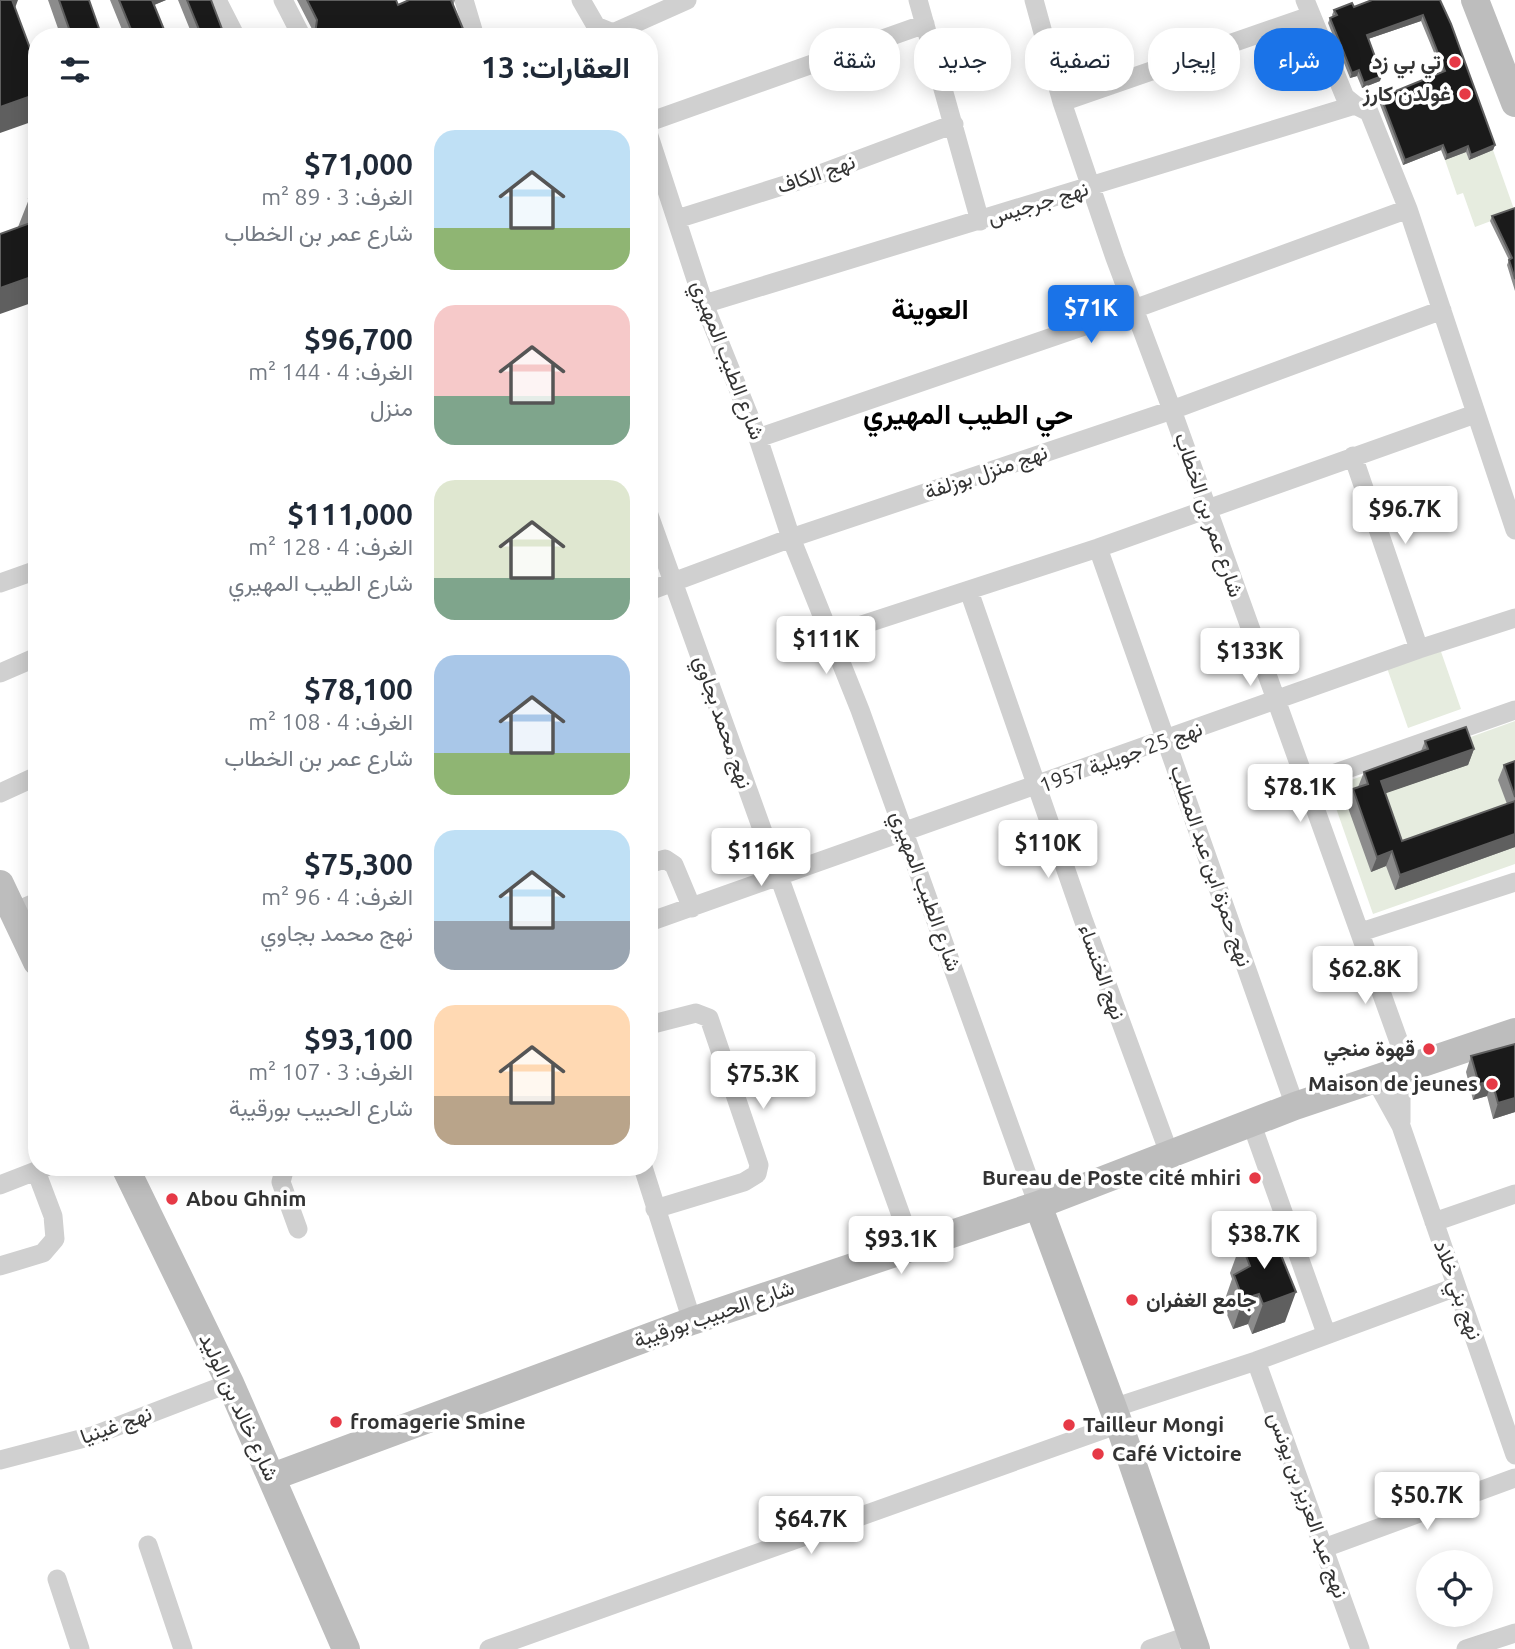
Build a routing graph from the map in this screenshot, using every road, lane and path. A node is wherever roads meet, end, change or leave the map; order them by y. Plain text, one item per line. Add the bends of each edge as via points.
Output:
1 (217, 0) edge
2 (283, 0) edge
3 (464, 0) edge
4 (581, 0) edge
5 (687, 0) edge
6 (918, 0) edge
7 (1034, 0) edge
8 (1475, 0) edge
9 (1307, 8) edge
10 (925, 24) junction
11 (231, 28) edge
12 (297, 28) edge
13 (472, 28) edge
14 (600, 28) edge
15 (629, 28) edge
16 (1062, 102) junction
17 (1515, 103) edge
18 (1362, 108) junction
19 (658, 119) edge
20 (954, 124) junction
21 (658, 163) edge
22 (1090, 187) junction
23 (1408, 209) junction
24 (677, 219) junction
25 (980, 221) junction
26 (705, 304) junction
27 (1134, 309) junction
28 (1442, 310) junction
29 (1172, 410) junction
30 (1475, 414) junction
31 (758, 438) junction
32 (1353, 456) junction
33 (1206, 510) junction
34 (1515, 530) edge
35 (791, 538) junction
36 (658, 539) edge
37 (1098, 548) junction
38 (28, 573) edge
39 (674, 582) junction
40 (0, 583) edge
41 (658, 588) edge
42 (969, 591) junction
43 (1515, 618) edge
44 (831, 635) junction
45 (1419, 649) junction
46 (28, 661) edge
47 (0, 673) edge
48 (1275, 701) junction
49 (1515, 710) edge
50 (1168, 740) junction
51 (28, 780) edge
52 (1307, 783) junction
53 (1038, 786) junction
54 (0, 793) edge
55 (904, 830) junction
56 (658, 861) edge
57 (777, 875) junction
58 (1515, 882) edge
59 (0, 884) edge
60 (26, 907) edge
61 (692, 908) junction
62 (658, 919) edge
63 (1361, 932) junction
64 (658, 1023) edge
65 (1515, 1032) edge
66 (1395, 1072) junction
67 (1294, 1106) junction
68 (1251, 1122) junction
69 (1401, 1126) junction
70 (1169, 1153) junction
71 (28, 1174) edge
72 (43, 1176) edge
73 (129, 1176) edge
74 (283, 1176) edge
75 (646, 1176) edge
76 (0, 1185) edge
77 (1515, 1194) edge
78 (1038, 1205) junction
79 (655, 1209) junction
80 (1434, 1223) junction
81 (298, 1229) dead end
82 (912, 1246) junction
83 (0, 1266) edge
84 (1456, 1287) junction
85 (692, 1321) junction
86 (1326, 1332) junction
87 (1256, 1361) junction
88 (230, 1383) junction
89 (1506, 1401) edge
90 (1116, 1416) junction
91 (1515, 1455) edge
92 (0, 1460) edge
93 (272, 1477) junction
94 (1515, 1478) edge
95 (148, 1545) dead end
96 (1324, 1548) junction
97 (57, 1579) dead end
98 (1515, 1633) edge
99 (1194, 1642) edge
100 (80, 1649) edge
101 (183, 1649) edge
102 (346, 1649) edge
103 (489, 1649) edge
104 (1150, 1649) edge
105 (1360, 1649) edge
106 (1466, 1649) edge

1 - 11 street
2 - 12 street
3 - 13 street
4 - 14 street
5 - 15 street
6 - 10 street
7 - 16 street, شارع عمر بن الخطاب
8 - 17 street
9 - 16 street
9 - 18 street via 1345,97
10 - 19 street
10 - 20 street
16 - 22 street, شارع عمر بن الخطاب
18 - 22 street, نهج جرجيس
18 - 23 street
20 - 24 street, نهج الكاف via 823,173
20 - 25 street
21 - 24 street, شارع الطيب المهيري
22 - 25 street, نهج جرجيس
22 - 27 street, شارع عمر بن الخطاب
23 - 27 street
23 - 28 street
24 - 26 street, شارع الطيب المهيري
25 - 26 street, نهج جرجيس
26 - 31 street, شارع الطيب المهيري
27 - 29 street, شارع عمر بن الخطاب
27 - 31 street
28 - 29 street, نهج منزل بوزلفة
28 - 30 street
29 - 33 street, شارع عمر بن الخطاب
29 - 35 street, نهج منزل بوزلفة
30 - 32 street
30 - 34 street
31 - 35 street, شارع الطيب المهيري
32 - 33 street
32 - 45 street
33 - 37 street
33 - 48 street, شارع عمر بن الخطاب
35 - 39 street, نهج منزل بوزلفة
35 - 44 street, شارع الطيب المهيري
36 - 39 street, نهج محمد بجاوي
37 - 42 street
37 - 50 street, نهج حمزة ابن عبد المطلب
38 - 40 street
39 - 41 street, نهج منزل بوزلفة
39 - 57 street, نهج محمد بجاوي
42 - 44 street
42 - 53 street, نهج الخنساء
43 - 45 street, نهج 25 جويلية 1957
44 - 55 street, شارع الطيب المهيري
45 - 48 street, نهج 25 جويلية 1957
46 - 47 street
48 - 50 street, نهج 25 جويلية 1957
48 - 52 street, شارع عمر بن الخطاب
49 - 52 street
50 - 53 street, نهج 25 جويلية 1957
50 - 67 street, نهج حمزة ابن عبد المطلب
51 - 54 street
52 - 63 street, شارع عمر بن الخطاب
53 - 55 street, نهج 25 جويلية 1957
53 - 70 street, نهج الخنساء
55 - 57 street, نهج 25 جويلية 1957
55 - 78 street, شارع الطيب المهيري
56 - 61 street via 665,859 674,865
57 - 61 street, نهج 25 جويلية 1957
57 - 82 street, نهج محمد بجاوي
58 - 63 street
59 - 60 street
61 - 62 street, نهج 25 جويلية 1957
63 - 66 street, شارع عمر بن الخطاب
64 - 79 street via 696,1013 709,1018 759,1165 757,1174 744,1182
65 - 66 street, شارع الحبيب بورقيبة
66 - 67 street, شارع الحبيب بورقيبة
66 - 69 street, نهج بني خلاد
66 - 69 street, نهج بني خلاد
67 - 68 street, شارع الحبيب بورقيبة
68 - 70 street, شارع الحبيب بورقيبة
68 - 86 street
69 - 80 street, نهج بني خلاد
70 - 78 street, شارع الحبيب بورقيبة
71 - 76 street
72 - 83 street via 55,1239 43,1253
73 - 88 street, شارع خالد بن الوليد
74 - 81 street
75 - 79 street
77 - 80 street
78 - 82 street, شارع الحبيب بورقيبة
78 - 90 street, شارع الطيب المهيري
79 - 85 street
80 - 84 street, نهج بني خلاد
82 - 85 street, شارع الحبيب بورقيبة
84 - 86 street
84 - 89 street, نهج بني خلاد
85 - 93 street, شارع الحبيب بورقيبة
86 - 87 street
87 - 90 street
87 - 96 street, نهج عبد العزيز بن يونس
88 - 92 street, نهج غينيا via 92,1436
88 - 93 street, شارع خالد بن الوليد
89 - 91 street, نهج بني خلاد
90 - 99 street, شارع الطيب المهيري
90 - 103 street
93 - 102 street, شارع خالد بن الوليد
94 - 96 street
95 - 101 street
96 - 105 street, نهج عبد العزيز بن يونس
97 - 100 street
98 - 106 street
99 - 104 street

